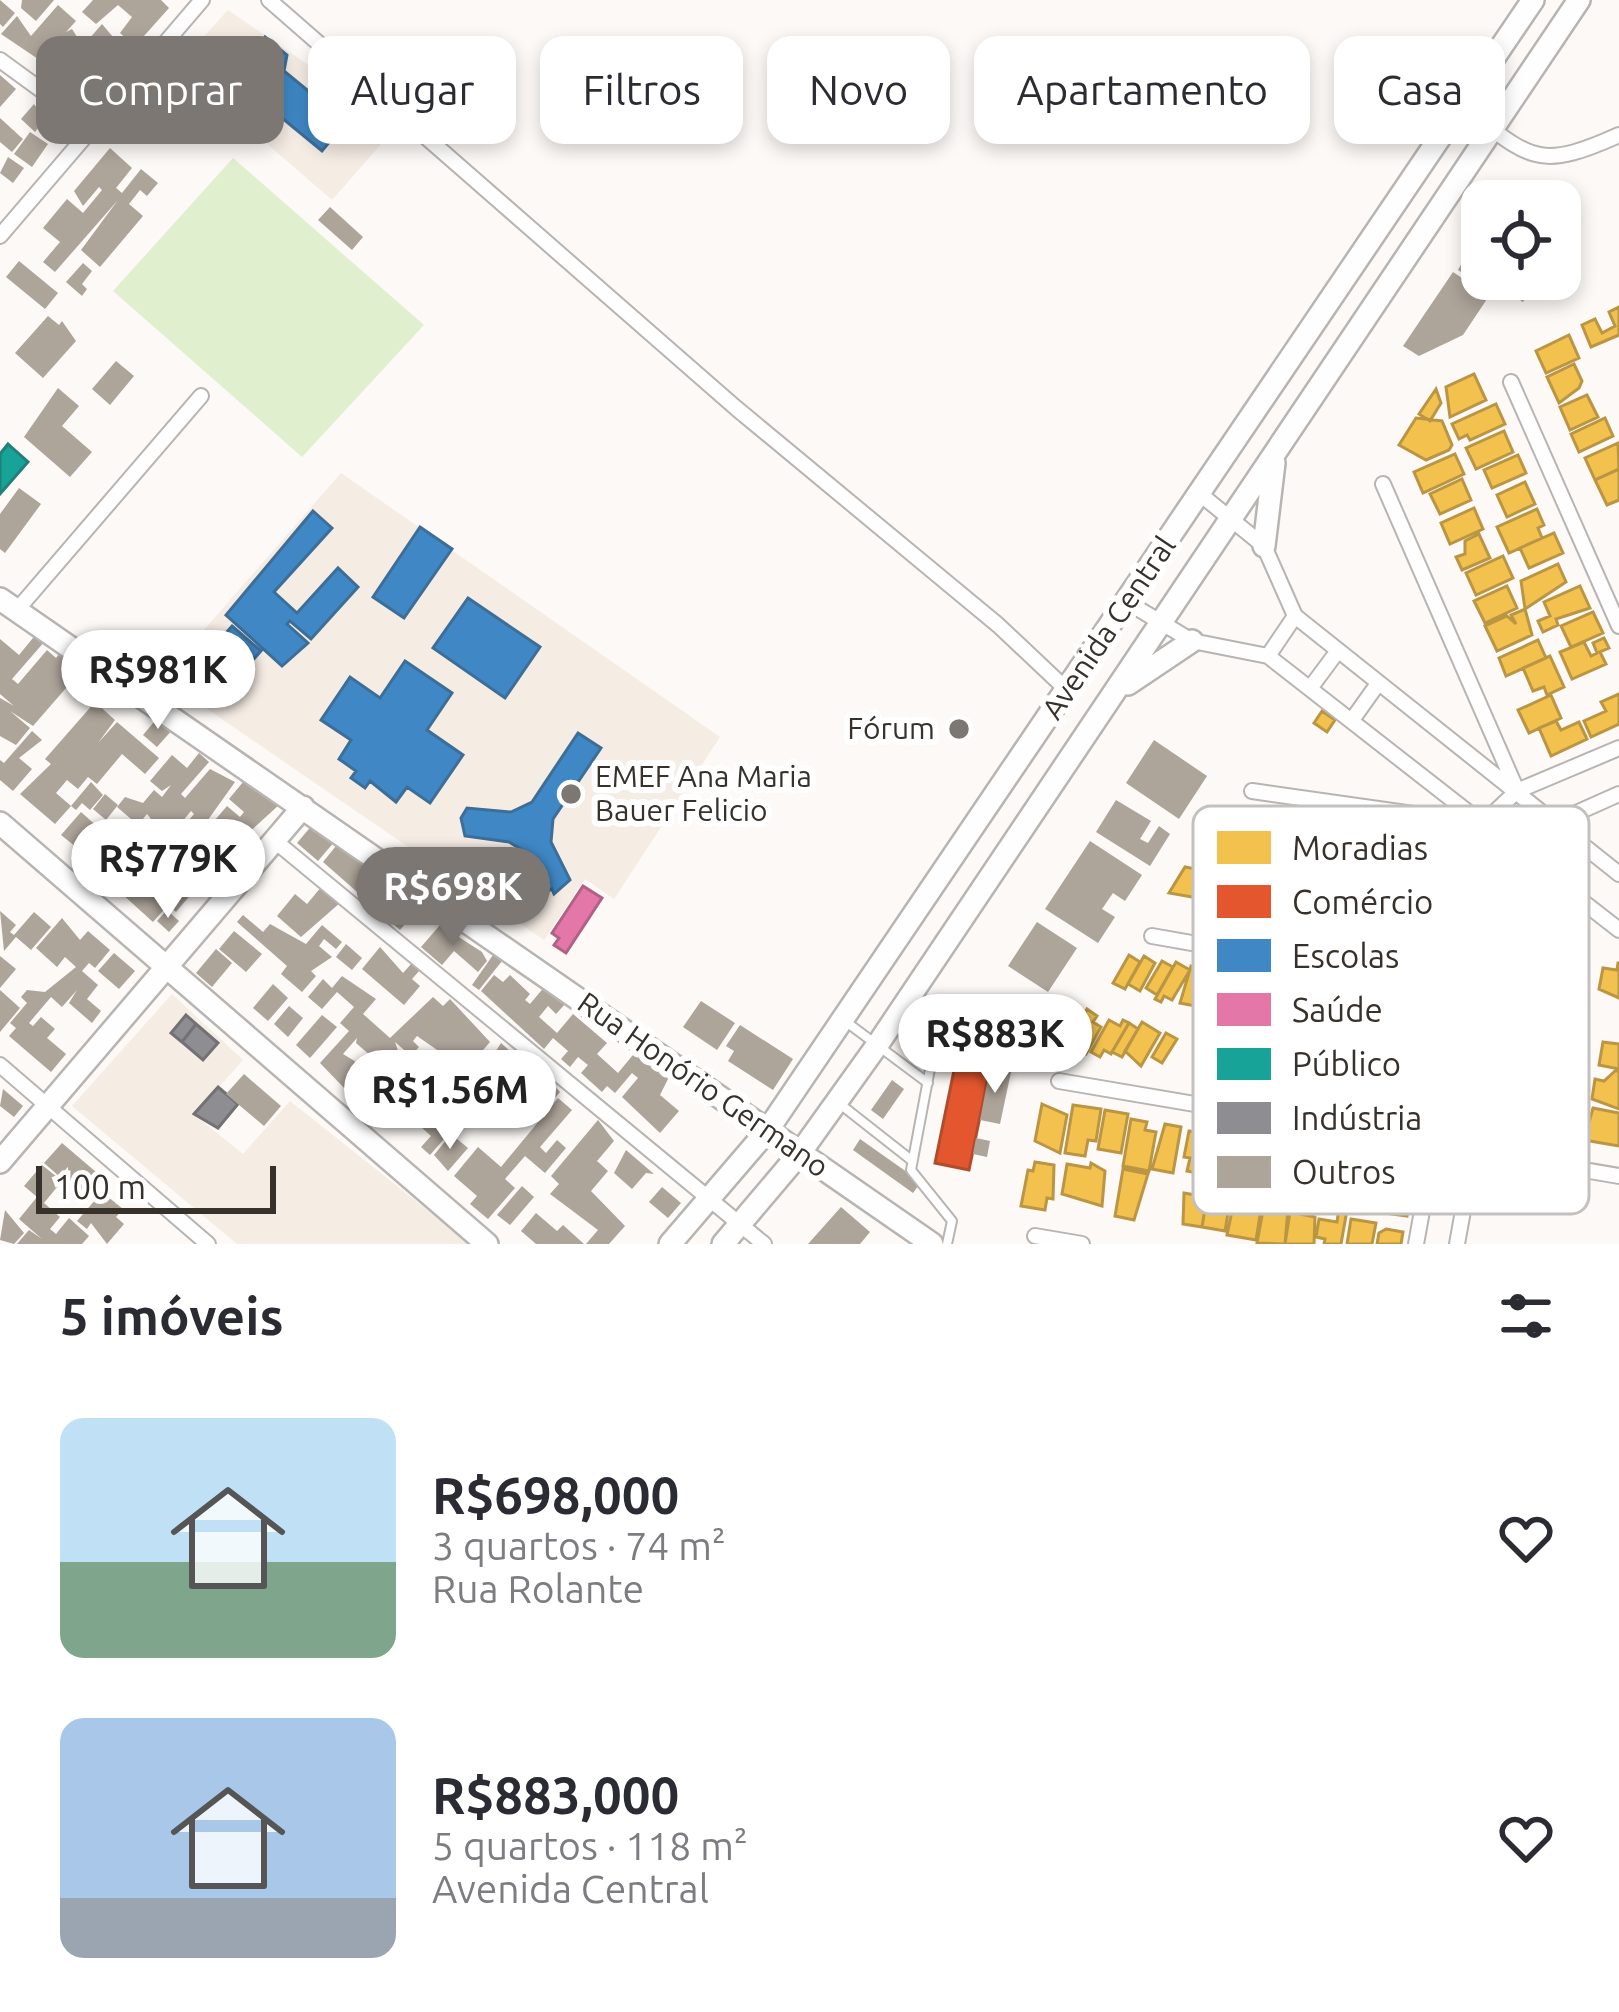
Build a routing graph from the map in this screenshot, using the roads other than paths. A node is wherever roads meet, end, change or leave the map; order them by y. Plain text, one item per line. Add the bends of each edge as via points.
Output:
1 (177, 0) edge
2 (269, 0) edge
3 (1533, 0) edge
4 (1579, 0) edge
5 (197, 5) edge
6 (170, 36) edge
7 (1505, 40) edge
8 (0, 60) edge
9 (36, 86) edge
10 (1505, 110) edge
11 (1619, 136) edge
12 (1505, 137) edge
13 (78, 144) edge
14 (1434, 144) edge
15 (1482, 144) edge
16 (0, 236) edge
17 (1510, 382) dead end
18 (202, 395) dead end
19 (1275, 457) junction
20 (1383, 484) dead end
21 (1200, 494) junction
22 (1233, 521) junction
23 (1264, 546) junction
24 (1127, 602) junction
25 (8, 604) edge
26 (1295, 616) junction
27 (1162, 625) junction
28 (1619, 626) edge
29 (1192, 641) junction
30 (1336, 652) junction
31 (1268, 656) junction
32 (1377, 685) junction
33 (1311, 687) junction
34 (1068, 691) junction
35 (1118, 692) junction
36 (1052, 714) junction
37 (1352, 720) junction
38 (1085, 739) junction
39 (1619, 748) edge
40 (1252, 791) dead end
41 (1517, 791) junction
42 (1619, 794) edge
43 (1357, 806) edge
44 (1460, 806) edge
45 (1502, 806) edge
46 (1534, 806) edge
47 (303, 807) junction
48 (1589, 807) edge
49 (0, 823) edge
50 (274, 841) junction
51 (1589, 850) edge
52 (1619, 874) edge
53 (1589, 906) edge
54 (1619, 930) edge
55 (1152, 936) dead end
56 (1193, 943) edge
57 (167, 968) junction
58 (913, 993) junction
59 (844, 1020) junction
60 (878, 1044) junction
61 (0, 1065) edge
62 (1059, 1081) dead end
63 (928, 1083) junction
64 (837, 1102) junction
65 (1193, 1104) edge
66 (48, 1106) junction
67 (767, 1131) junction
68 (800, 1154) junction
69 (910, 1159) junction
70 (0, 1162) edge
71 (1589, 1171) edge
72 (1619, 1176) edge
73 (710, 1198) junction
74 (1421, 1214) edge
75 (1462, 1214) edge
76 (741, 1224) junction
77 (1034, 1235) dead end
78 (208, 1244) edge
79 (487, 1244) edge
80 (670, 1244) edge
81 (723, 1244) edge
82 (764, 1244) edge
83 (932, 1244) edge
84 (946, 1244) edge
85 (1082, 1244) edge
86 (1416, 1244) edge
87 (1457, 1244) edge

1 - 5 street
2 - 34 street
3 - 7 main road, Avenida Central
4 - 10 main road, Avenida Central
5 - 6 street
8 - 9 street
11 - 12 street via 1555,159 1535,157
13 - 16 street
14 - 21 main road, Avenida Central
15 - 19 main road, Avenida Central
17 - 28 street
18 - 25 street
19 - 22 main road, Avenida Central
19 - 23 main road
20 - 41 street
21 - 22 street
21 - 24 main road, Avenida Central
22 - 23 street
22 - 27 main road, Avenida Central
23 - 26 street
24 - 27 street
24 - 34 main road, Avenida Central
25 - 47 main road, Rua Honório Germano
26 - 30 street
26 - 31 street
27 - 29 street
27 - 35 main road, Avenida Central
29 - 31 street
29 - 35 main road
30 - 32 street
30 - 33 street
31 - 33 street
32 - 37 street
32 - 41 street
33 - 37 street
34 - 36 main road, Avenida Central
35 - 38 main road, Avenida Central
36 - 38 main road
36 - 59 main road, Avenida Central
37 - 44 street
38 - 58 main road, Avenida Central
39 - 41 street
40 - 43 street
41 - 45 street
41 - 46 street
42 - 48 street
47 - 50 main road
47 - 67 main road, Rua Honório Germano
49 - 57 main road
50 - 57 main road
50 - 73 street
51 - 52 street
53 - 54 street
55 - 56 street
57 - 66 main road
57 - 79 main road
58 - 60 main road, Avenida Central
58 - 63 lane via 940,1021
59 - 60 lane
59 - 67 main road, Avenida Central
60 - 63 lane
60 - 64 main road, Avenida Central
61 - 66 street
62 - 65 street
63 - 69 lane
64 - 68 main road, Avenida Central
64 - 69 lane
66 - 70 main road
66 - 78 street
67 - 68 main road, Rua Honório Germano
67 - 73 main road, Avenida Central
68 - 76 main road, Avenida Central
68 - 83 main road, Rua Honório Germano
69 - 84 lane via 952,1221
71 - 72 street
73 - 76 street
73 - 80 main road, Avenida Central
74 - 86 street
75 - 87 street
76 - 81 main road, Avenida Central
76 - 82 street
77 - 85 street

